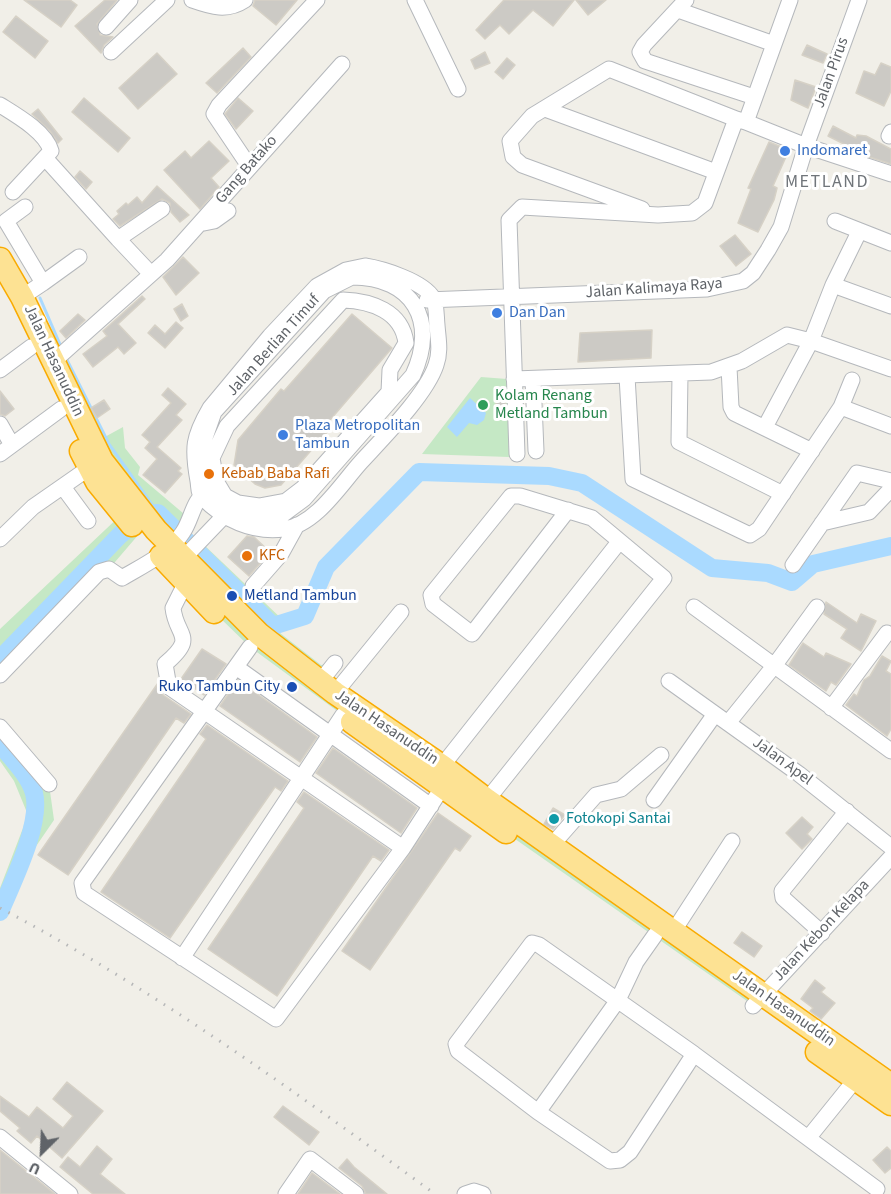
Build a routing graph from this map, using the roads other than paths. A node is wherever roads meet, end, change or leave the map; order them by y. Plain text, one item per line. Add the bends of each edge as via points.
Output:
1 (130, 0) edge
2 (167, 0) edge
3 (192, 0) edge
4 (245, 0) edge
5 (317, 0) edge
6 (415, 0) edge
7 (790, 0) edge
8 (859, 0) edge
9 (682, 5) edge
10 (106, 27) dead end
11 (774, 44) junction
12 (111, 52) dead end
13 (342, 64) dead end
14 (458, 89) dead end
15 (754, 97) junction
16 (0, 105) edge
17 (545, 109) junction
18 (741, 120) junction
19 (806, 146) junction
20 (46, 159) junction
21 (249, 166) junction
22 (716, 172) junction
23 (891, 174) edge
24 (13, 192) dead end
25 (25, 207) dead end
26 (162, 209) dead end
27 (228, 211) dead end
28 (658, 215) junction
29 (835, 221) dead end
30 (200, 224) junction
31 (859, 232) junction
32 (118, 239) junction
33 (891, 243) edge
34 (80, 257) dead end
35 (0, 259) edge
36 (150, 274) junction
37 (0, 282) edge
38 (43, 283) junction
39 (833, 285) junction
40 (22, 297) junction
41 (514, 297) junction
42 (414, 300) junction
43 (434, 300) junction
44 (891, 306) edge
45 (811, 341) junction
46 (30, 347) junction
47 (53, 362) junction
48 (729, 367) junction
49 (891, 369) edge
50 (0, 370) edge
51 (680, 375) junction
52 (627, 376) junction
53 (514, 379) junction
54 (533, 379) junction
55 (852, 380) dead end
56 (841, 407) junction
57 (61, 409) junction
58 (212, 410) junction
59 (0, 424) edge
60 (227, 426) junction
61 (891, 426) edge
62 (765, 427) junction
63 (6, 449) edge
64 (536, 451) dead end
65 (812, 451) junction
66 (517, 454) dead end
67 (89, 468) junction
68 (891, 481) edge
69 (63, 487) junction
70 (891, 489) edge
71 (205, 493) junction
72 (783, 494) junction
73 (129, 509) junction
74 (568, 510) junction
75 (229, 514) junction
76 (88, 521) dead end
77 (822, 523) junction
78 (297, 525) junction
79 (210, 532) junction
80 (0, 539) edge
81 (619, 542) junction
82 (175, 548) junction
83 (793, 565) dead end
84 (253, 586) dead end
85 (694, 607) dead end
86 (817, 607) dead end
87 (401, 612) dead end
88 (887, 633) dead end
89 (250, 648) junction
90 (335, 663) dead end
91 (774, 666) junction
92 (236, 668) junction
93 (0, 675) edge
94 (669, 681) dead end
95 (328, 688) junction
96 (831, 708) junction
97 (206, 713) junction
98 (721, 718) junction
99 (349, 719) junction
100 (0, 728) edge
101 (335, 738) junction
102 (891, 750) edge
103 (661, 755) dead end
104 (445, 762) junction
105 (301, 778) junction
106 (49, 784) dead end
107 (436, 799) junction
108 (487, 800) junction
109 (654, 800) dead end
110 (847, 811) junction
111 (732, 841) dead end
112 (552, 845) junction
113 (891, 847) edge
114 (403, 848) junction
115 (891, 857) edge
116 (822, 933) junction
117 (664, 934) junction
118 (182, 958) junction
119 (618, 1000) junction
120 (758, 1000) junction
121 (694, 1054) junction
122 (855, 1080) junction
123 (891, 1085) edge
124 (891, 1104) edge
125 (538, 1112) junction
126 (0, 1137) edge
127 (809, 1137) junction
128 (877, 1189) dead end
129 (70, 1194) edge
130 (286, 1194) edge
131 (356, 1194) edge
132 (465, 1194) edge
133 (483, 1194) edge

1 - 10 street
2 - 12 street
3 - 4 street via 217,8 233,8
5 - 21 street via 214,114
6 - 14 street
7 - 11 street
8 - 19 street, Jalan Pirus
9 - 11 street
9 - 15 street via 644,45 640,52 645,61
11 - 15 street
13 - 21 street, Gang Batako
15 - 18 street
16 - 20 street via 46,141 51,151
17 - 18 street via 609,69
17 - 22 street
17 - 28 street via 532,116 510,141 513,157 522,165
18 - 19 street
18 - 22 street
19 - 23 street
19 - 41 street, Jalan Kalimaya Raya via 780,226 761,263 743,281 707,289
20 - 24 street
20 - 32 street
21 - 30 street, Gang Batako
22 - 28 street via 705,203 692,213
25 - 38 street via 6,221
26 - 32 street
27 - 30 street via 214,221
28 - 41 street via 522,207 509,220 507,229
29 - 31 street
30 - 36 street, Gang Batako
31 - 33 street
31 - 39 street
32 - 36 street
34 - 38 street
35 - 40 highway, Jalan Hasanuddin
36 - 47 street, Gang Batako
37 - 46 highway, Jalan Hasanuddin
38 - 40 street
39 - 44 street
39 - 45 street
40 - 47 highway, Jalan Hasanuddin
41 - 43 street, Jalan Kalimaya Raya
41 - 53 street
42 - 43 street, Jalan Kalimaya Raya
42 - 58 street, Jalan Berlian Timuf via 391,282 371,277 352,277 335,284
42 - 75 street via 424,341 413,375 304,499 281,516 261,519
43 - 58 street via 427,290 388,270 365,266 331,277 288,316
43 - 78 street via 440,348 430,379 394,427 316,512
45 - 48 street via 787,335
45 - 49 street
45 - 62 street
46 - 50 street
46 - 57 highway, Jalan Hasanuddin
47 - 73 highway, Jalan Hasanuddin
48 - 51 street
48 - 62 street via 732,410
51 - 52 street
51 - 72 street via 679,442
52 - 54 street
52 - 72 street via 635,481 750,535 759,529
53 - 54 street
53 - 66 street
54 - 64 street
55 - 56 street
56 - 61 street
56 - 65 street
57 - 63 street
57 - 67 highway, Jalan Hasanuddin
58 - 60 street
58 - 71 street, Jalan Berlian Timuf via 201,450
59 - 63 street
60 - 60 street via 344,300 363,300 378,307 403,330 406,343 390,370 389,392 303,488 286,501 260,506 238,503 225,496 216,481 212,458
62 - 65 street
65 - 72 street
67 - 69 street
67 - 73 highway, Jalan Hasanuddin
68 - 77 street via 857,473
69 - 76 street
69 - 80 street via 33,507
70 - 77 street via 869,512
71 - 75 street
71 - 82 street
73 - 82 highway, Jalan Hasanuddin
74 - 74 street via 511,496 431,595 433,604 472,634
74 - 81 street via 592,518
75 - 78 street via 244,526 258,529
75 - 79 street
77 - 83 street
78 - 84 street via 280,555
79 - 82 street
79 - 82 street via 201,518
81 - 104 street
81 - 108 street via 661,574 661,585
82 - 89 highway, Jalan Hasanuddin
82 - 93 street via 122,578 109,569 99,572
82 - 95 highway, Jalan Hasanuddin via 259,634
82 - 97 street via 173,608 183,637 178,652 165,664 169,687
85 - 91 street
86 - 91 street
87 - 95 street
88 - 96 street
89 - 92 street
89 - 99 highway, Jalan Hasanuddin
90 - 95 street
91 - 96 street
91 - 98 street
92 - 97 street
92 - 101 street
94 - 98 street, Jalan Apel
95 - 104 highway, Jalan Hasanuddin
96 - 102 street
97 - 105 street
97 - 118 street via 82,887 84,893
98 - 109 street
98 - 110 street, Jalan Apel
99 - 101 street
99 - 107 highway, Jalan Hasanuddin
100 - 106 street
101 - 105 street
101 - 107 street
103 - 112 street via 621,789 596,795
104 - 108 highway, Jalan Hasanuddin
105 - 114 street
105 - 118 street
107 - 114 street
107 - 117 highway, Jalan Hasanuddin
108 - 112 highway, Jalan Hasanuddin
110 - 113 street, Jalan Apel
110 - 116 street via 782,891 783,898
111 - 117 street
112 - 117 highway, Jalan Hasanuddin
114 - 118 street via 276,1019
115 - 116 street, Jalan Kebon Kelapa
116 - 120 street, Jalan Kebon Kelapa
117 - 119 street via 636,962
117 - 120 highway, Jalan Hasanuddin
119 - 121 street
119 - 125 street
119 - 125 street via 532,943 456,1044 464,1057
120 - 122 highway, Jalan Hasanuddin
120 - 123 highway, Jalan Hasanuddin
121 - 125 street via 630,1152 620,1160 610,1161
121 - 127 street
122 - 124 highway, Jalan Hasanuddin
122 - 127 street
126 - 129 street
127 - 128 street
130 - 131 street via 310,1159
132 - 133 street

